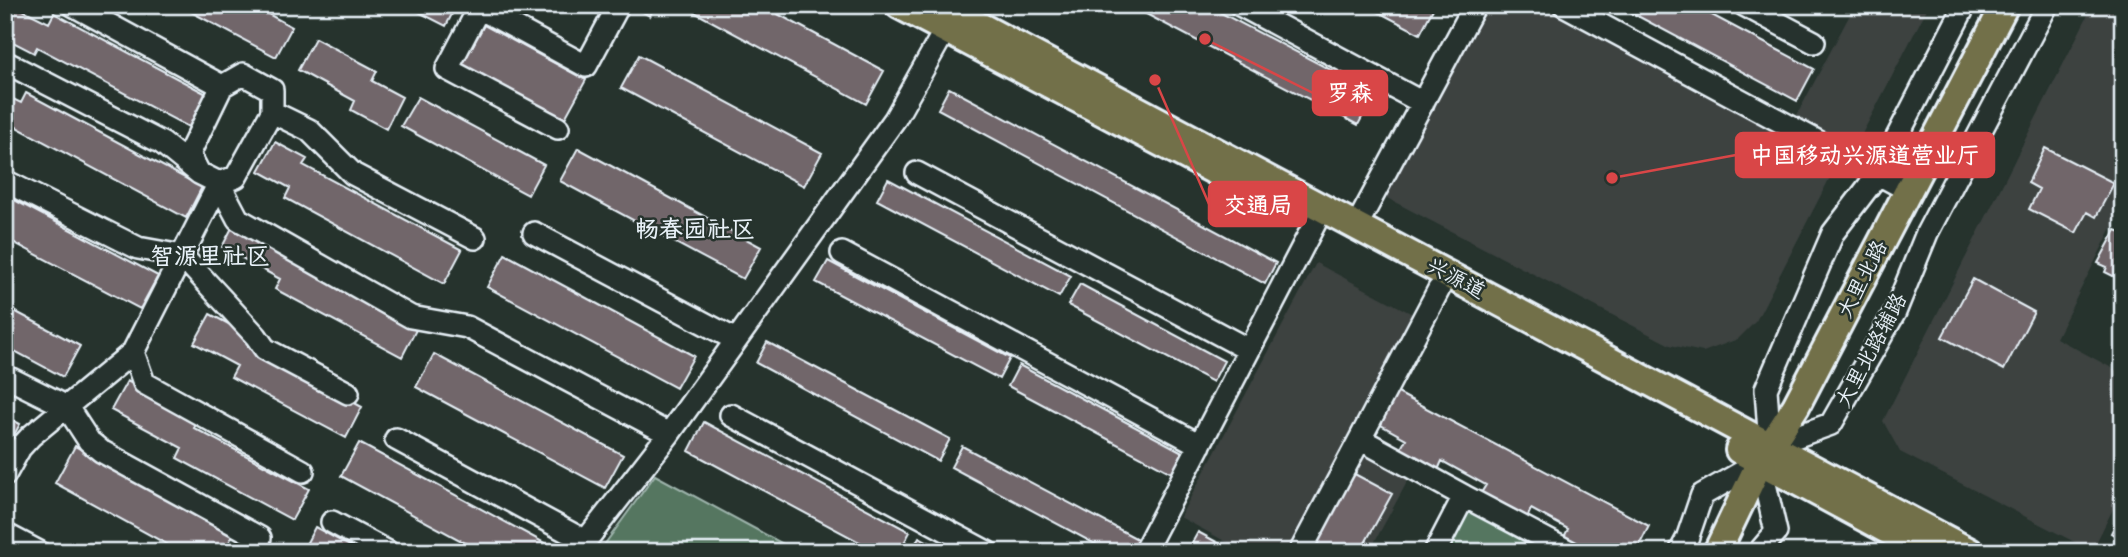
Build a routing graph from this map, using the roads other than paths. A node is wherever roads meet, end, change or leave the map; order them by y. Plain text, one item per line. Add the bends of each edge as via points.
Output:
1 (73, 5) edge
2 (608, 5) edge
3 (899, 5) edge
4 (1240, 5) edge
5 (1564, 5) edge
6 (1744, 5) edge
7 (1965, 5) edge
8 (2005, 5) edge
9 (2047, 5) edge
10 (480, 6) edge
11 (1474, 6) edge
12 (943, 12) edge
13 (1814, 42) dead end
14 (5, 62) edge
15 (222, 86) junction
16 (1423, 103) junction
17 (272, 112) junction
18 (558, 128) dead end
19 (199, 173) junction
20 (917, 173) dead end
21 (1878, 174) junction
22 (5, 181) edge
23 (219, 183) junction
24 (1908, 190) junction
25 (1315, 223) junction
26 (1357, 225) junction
27 (534, 233) dead end
28 (475, 238) dead end
29 (842, 253) dead end
30 (183, 256) junction
31 (1439, 289) junction
32 (736, 340) junction
33 (1249, 350) junction
34 (133, 352) junction
35 (5, 376) edge
36 (348, 393) dead end
37 (67, 407) junction
38 (730, 415) dead end
39 (669, 434) junction
40 (396, 439) dead end
41 (1360, 439) junction
42 (1200, 445) junction
43 (1765, 454) junction
44 (303, 471) dead end
45 (5, 475) edge
46 (1465, 496) junction
47 (332, 522) dead end
48 (5, 534) edge
49 (260, 538) dead end
50 (581, 547) edge
51 (38, 552) edge
52 (388, 552) edge
53 (987, 552) edge
54 (1144, 552) edge
55 (1300, 552) edge
56 (1435, 552) edge
57 (1570, 552) edge
58 (1680, 552) edge
59 (1717, 552) edge
60 (1759, 552) edge
61 (1928, 552) edge
62 (1970, 552) edge

1 - 15 street
2 - 10 street via 616,10 586,66
3 - 12 main road, 兴源道
4 - 16 street
5 - 21 street
6 - 13 street
7 - 21 street
8 - 24 main road, 大里北路
9 - 43 street, 大里北路辅路 via 1927,233 1895,312 1831,424
10 - 18 street via 447,69
11 - 16 street
12 - 25 main road, 兴源道
12 - 26 main road, 兴源道
12 - 32 street via 895,119
14 - 19 street via 162,143
15 - 17 street via 243,74 272,90
15 - 19 street via 189,153
16 - 26 street
17 - 23 street via 236,177
17 - 28 street via 309,130 353,174
19 - 23 street
20 - 33 street
21 - 24 street
21 - 43 street via 1833,233 1766,389
22 - 30 street via 138,248
23 - 30 street
23 - 39 street via 238,219 411,317 467,327
24 - 43 main road, 大里北路 via 1797,406
25 - 31 main road, 兴源道
25 - 33 street
26 - 43 main road, 兴源道
27 - 32 street
29 - 42 street
30 - 34 street
30 - 36 street via 265,349
31 - 41 street
31 - 43 main road, 兴源道
32 - 39 street
33 - 42 street
34 - 37 street
34 - 44 street via 144,383
35 - 37 street
37 - 45 street via 20,448
37 - 49 street via 101,452
38 - 53 street
39 - 50 street
40 - 50 street
41 - 46 street
41 - 55 street
42 - 54 street
43 - 58 street, 大里北路辅路 via 1702,495
43 - 59 main road, 大里北路
43 - 60 street via 1776,532
43 - 61 main road, 兴源道
43 - 62 main road, 兴源道
46 - 56 street
46 - 57 street
47 - 52 street
48 - 51 street

